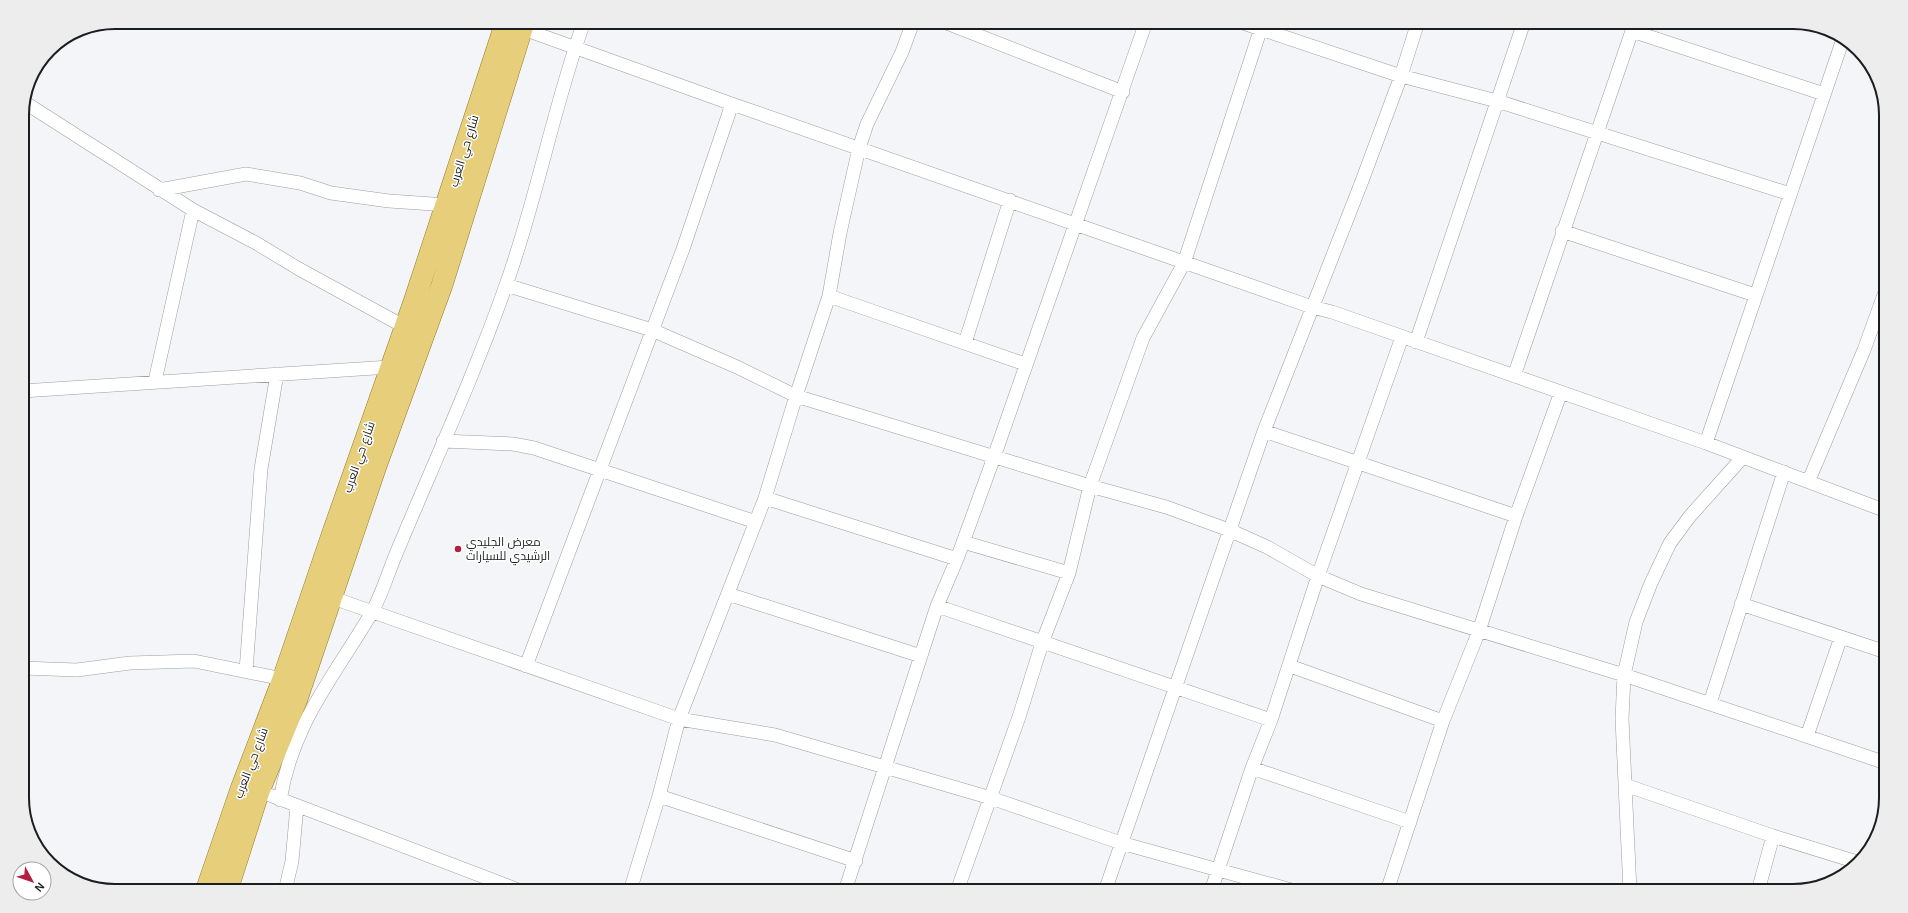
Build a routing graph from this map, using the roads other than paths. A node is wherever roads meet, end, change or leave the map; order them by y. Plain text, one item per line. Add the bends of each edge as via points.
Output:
1 (513, 29) edge
2 (514, 29) edge
3 (527, 29) edge
4 (581, 29) edge
5 (910, 29) edge
6 (962, 29) edge
7 (1144, 29) edge
8 (1261, 29) edge
9 (1270, 29) edge
10 (1416, 29) edge
11 (1522, 29) edge
12 (1632, 29) edge
13 (1641, 29) edge
14 (1841, 43) edge
15 (574, 48) junction
16 (1401, 76) junction
17 (1123, 92) junction
18 (1824, 94) junction
19 (1497, 101) junction
20 (732, 104) junction
21 (30, 105) edge
22 (1596, 131) junction
23 (859, 148) junction
24 (159, 190) junction
25 (1790, 194) junction
26 (1010, 200) junction
27 (448, 205) junction
28 (193, 210) junction
29 (1076, 224) junction
30 (1562, 231) junction
31 (1184, 263) junction
32 (506, 285) junction
33 (1755, 295) junction
34 (829, 296) junction
35 (424, 306) junction
36 (1312, 308) junction
37 (1879, 308) edge
38 (405, 327) junction
39 (652, 330) junction
40 (1402, 337) junction
41 (1416, 342) junction
42 (965, 343) junction
43 (1025, 364) junction
44 (390, 367) junction
45 (276, 374) junction
46 (1514, 376) junction
47 (155, 381) junction
48 (29, 390) edge
49 (1561, 392) junction
50 (796, 396) junction
51 (1264, 431) junction
52 (444, 441) junction
53 (1706, 442) junction
54 (994, 457) junction
55 (1743, 457) junction
56 (1359, 464) junction
57 (600, 469) junction
58 (1784, 472) junction
59 (1809, 480) junction
60 (1090, 486) junction
61 (765, 498) junction
62 (1879, 508) edge
63 (1516, 516) junction
64 (756, 522) junction
65 (1229, 530) junction
66 (963, 542) junction
67 (957, 559) junction
68 (1069, 573) junction
69 (1318, 576) junction
70 (728, 594) junction
71 (330, 597) junction
72 (1741, 604) junction
73 (937, 606) junction
74 (373, 611) junction
75 (1479, 631) junction
76 (1841, 637) junction
77 (1042, 642) junction
78 (1879, 650) edge
79 (921, 656) junction
80 (526, 666) junction
81 (1290, 666) junction
82 (29, 668) edge
83 (246, 671) junction
84 (1624, 675) junction
85 (283, 679) junction
86 (1175, 687) junction
87 (1710, 703) junction
88 (679, 719) junction
89 (1272, 720) junction
90 (1443, 721) junction
91 (1807, 736) junction
92 (1879, 761) edge
93 (885, 768) junction
94 (1252, 768) junction
95 (1625, 785) junction
96 (259, 791) junction
97 (659, 796) junction
98 (991, 798) junction
99 (280, 800) junction
100 (298, 806) junction
101 (1410, 822) junction
102 (1773, 836) junction
103 (1121, 843) junction
104 (856, 861) junction
105 (1852, 861) edge
106 (1218, 869) junction
107 (208, 884) edge
108 (229, 884) edge
109 (287, 884) edge
110 (503, 884) edge
111 (632, 884) edge
112 (848, 884) edge
113 (960, 884) edge
114 (1107, 884) edge
115 (1213, 884) edge
116 (1270, 884) edge
117 (1389, 884) edge
118 (1630, 884) edge
119 (1760, 884) edge

1 - 27 main road, شارع حي العرب via 470,131
2 - 35 main road, شارع حي العرب via 473,188
3 - 15 street
4 - 15 street
5 - 23 street
6 - 17 street
7 - 17 street
8 - 31 street
9 - 16 street
10 - 16 street
11 - 19 street
12 - 22 street
13 - 18 street
14 - 18 street
15 - 20 street
15 - 32 street via 537,187
16 - 19 street
16 - 36 street
17 - 29 street
18 - 25 street
19 - 22 street
19 - 41 street
20 - 23 street
20 - 39 street via 683,249
21 - 24 street
22 - 25 street
22 - 30 street
23 - 26 street
23 - 34 street
24 - 27 street via 246,174 300,183 331,194
24 - 28 street
25 - 33 street
26 - 29 street
26 - 42 street
27 - 35 main road, شارع حي العرب
28 - 38 street
28 - 47 street
29 - 31 street
29 - 43 street
30 - 33 street
30 - 46 street
31 - 36 street
31 - 60 street via 1143,338
32 - 39 street
32 - 52 street
33 - 53 street
34 - 42 street
34 - 50 street
35 - 38 main road, شارع حي العرب
35 - 71 main road, شارع حي العرب
36 - 40 street via 1332,312
36 - 51 street
37 - 59 street
38 - 44 main road, شارع حي العرب
39 - 50 street
39 - 57 street
40 - 41 street
40 - 56 street
41 - 46 street
42 - 43 street
43 - 54 street
44 - 45 street
44 - 85 main road, شارع حي العرب
45 - 47 street
45 - 83 street via 261,469
46 - 49 street
47 - 48 street
49 - 53 street
49 - 63 street
50 - 54 street
50 - 61 street
51 - 56 street
51 - 65 street
52 - 57 street via 514,444
52 - 74 street
53 - 55 street
54 - 60 street
54 - 66 street
55 - 58 street
55 - 84 street via 1690,516 1670,543 1651,582 1636,622
56 - 63 street
56 - 69 street
57 - 64 street
57 - 80 street
58 - 59 street
58 - 72 street
59 - 62 street
60 - 65 street via 1166,507
60 - 68 street
61 - 64 street
61 - 67 street
63 - 75 street
64 - 70 street
65 - 69 street via 1267,547
65 - 86 street
66 - 67 street
66 - 68 street
67 - 73 street
68 - 77 street
69 - 75 street via 1361,594
69 - 81 street
70 - 79 street
70 - 88 street
71 - 74 street
71 - 96 main road, شارع حي العرب via 297,699
72 - 76 street
72 - 87 street
73 - 77 street
73 - 79 street
74 - 80 street
74 - 99 street via 313,705 293,746
75 - 84 street
75 - 90 street
76 - 78 street
76 - 91 street
77 - 86 street
77 - 98 street
79 - 93 street
80 - 88 street
81 - 89 street
81 - 90 street
82 - 83 street via 77,670 130,663 194,661
83 - 85 street
84 - 87 street
84 - 95 street via 1622,719
85 - 107 main road, شارع حي العرب
86 - 89 street
86 - 103 street
87 - 91 street
88 - 93 street via 775,735
88 - 97 street
89 - 94 street
90 - 101 street
91 - 92 street
93 - 98 street
93 - 104 street
94 - 101 street
94 - 106 street
95 - 102 street
95 - 118 street
96 - 99 street
96 - 108 main road, شارع حي العرب
97 - 104 street
97 - 111 street
98 - 103 street
98 - 113 street
99 - 100 street
100 - 109 street
100 - 110 street
101 - 117 street
102 - 105 street
102 - 119 street
103 - 106 street
103 - 114 street
104 - 112 street
106 - 115 street
106 - 116 street

